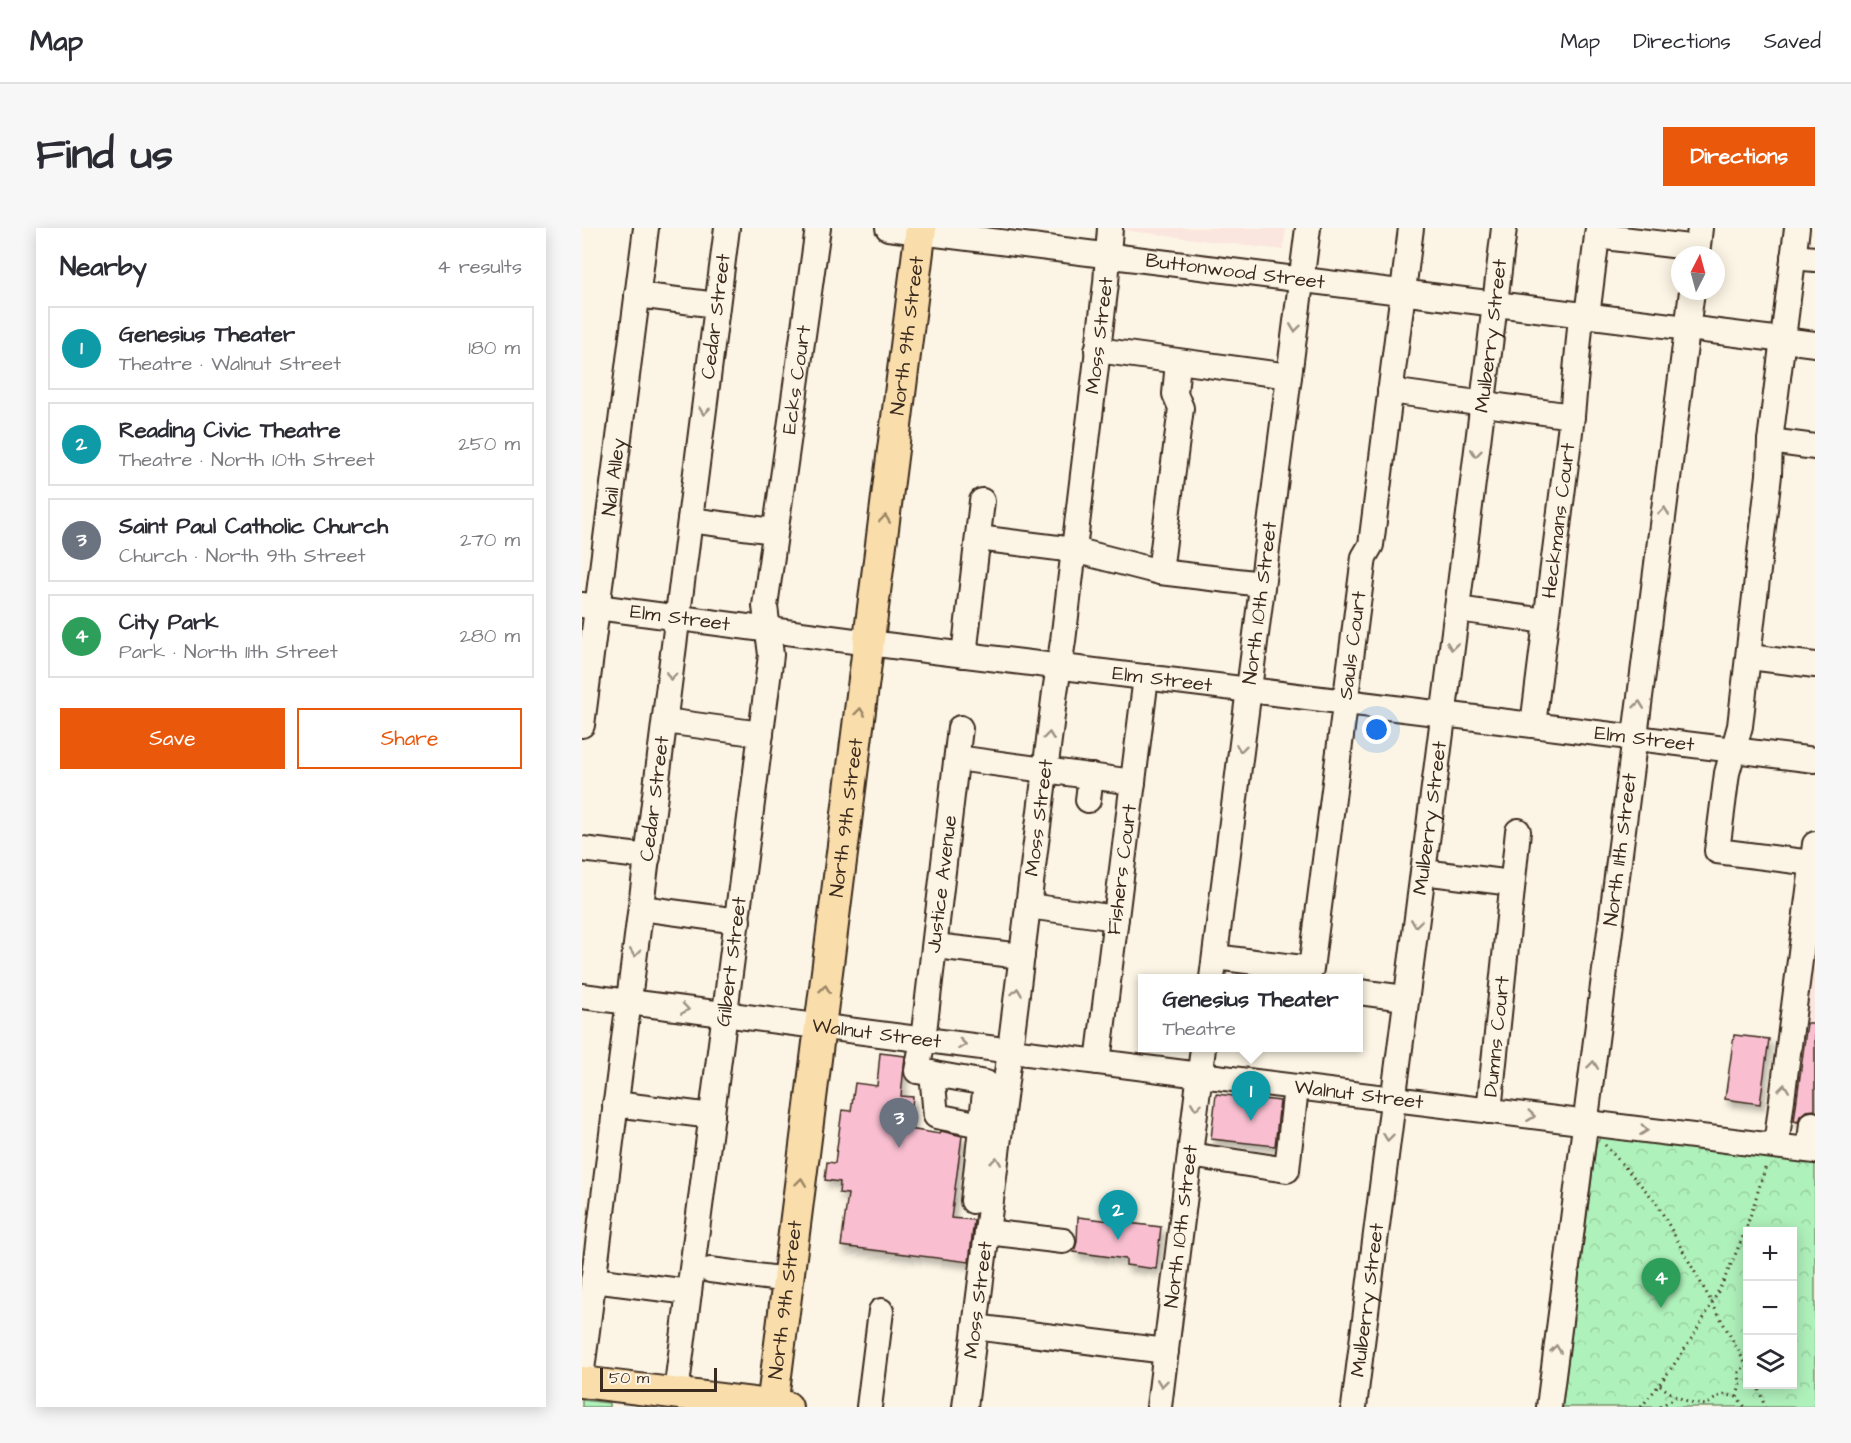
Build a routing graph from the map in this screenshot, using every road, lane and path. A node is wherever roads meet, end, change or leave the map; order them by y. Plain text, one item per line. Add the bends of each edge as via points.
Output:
1 (645, 228) edge
2 (727, 228) edge
3 (818, 228) edge
4 (888, 228) edge
5 (1110, 228) edge
6 (1308, 228) edge
7 (1411, 228) edge
8 (1504, 228) edge
9 (1797, 228) edge
10 (921, 230) edge
11 (1598, 232) edge
12 (1698, 244) edge
13 (1108, 256) junction
14 (1804, 258) edge
15 (1301, 280) junction
16 (1403, 293) junction
17 (637, 295) junction
18 (1691, 300) edge
19 (1495, 304) junction
20 (717, 305) junction
21 (1584, 316) junction
22 (1687, 328) junction
23 (1783, 340) junction
24 (1815, 344) edge
25 (1097, 350) junction
26 (1178, 362) junction
27 (1289, 376) junction
28 (1390, 391) junction
29 (1482, 405) junction
30 (1572, 416) junction
31 (1770, 441) junction
32 (1815, 447) edge
33 (982, 501) dead end
34 (690, 520) junction
35 (774, 531) junction
36 (978, 538) junction
37 (1074, 550) junction
38 (1160, 572) junction
39 (1262, 584) junction
40 (590, 606) edge
41 (1457, 609) junction
42 (678, 618) junction
43 (1546, 621) junction
44 (768, 630) junction
45 (869, 643) junction
46 (964, 655) junction
47 (1749, 657) junction
48 (1815, 665) edge
49 (1059, 666) junction
50 (1146, 677) junction
51 (1248, 690) junction
52 (1346, 702) junction
53 (1444, 714) junction
54 (665, 721) junction
55 (582, 725) edge
56 (1533, 725) junction
57 (960, 728) dead end
58 (761, 734) junction
59 (1635, 738) junction
60 (1734, 749) junction
61 (957, 758) junction
62 (1815, 760) edge
63 (1045, 770) junction
64 (1091, 776) junction
65 (1133, 782) junction
66 (1088, 800) dead end
67 (1518, 831) dead end
68 (582, 849) edge
69 (1814, 854) edge
70 (648, 857) junction
71 (1423, 872) junction
72 (1512, 883) junction
73 (1028, 906) junction
74 (641, 908) junction
75 (1116, 918) junction
76 (738, 921) junction
77 (935, 946) junction
78 (1022, 956) junction
79 (1213, 968) edge
80 (1363, 993) edge
81 (582, 996) edge
82 (1406, 998) junction
83 (627, 1001) junction
84 (725, 1014) junction
85 (820, 1027) junction
86 (923, 1040) junction
87 (1009, 1050) junction
88 (1202, 1052) edge
89 (1098, 1062) junction
90 (932, 1074) junction
91 (1200, 1075) junction
92 (1296, 1086) junction
93 (1393, 1099) junction
94 (615, 1104) junction
95 (1489, 1111) junction
96 (712, 1116) junction
97 (1586, 1123) junction
98 (1812, 1124) dead end
99 (981, 1125) junction
100 (1605, 1145) dead end
101 (1812, 1150) edge
102 (1190, 1155) junction
103 (1771, 1156) junction
104 (980, 1193) junction
105 (987, 1232) junction
106 (1063, 1241) dead end
107 (710, 1270) dead end
108 (593, 1280) junction
109 (788, 1280) junction
110 (689, 1292) junction
111 (1712, 1305) junction
112 (881, 1311) dead end
113 (975, 1327) junction
114 (1166, 1351) junction
115 (1743, 1359) edge
116 (1743, 1369) edge
117 (582, 1370) edge
118 (582, 1382) edge
119 (1660, 1384) junction
120 (1759, 1389) edge
121 (676, 1394) junction
122 (1676, 1397) junction
123 (1737, 1397) junction
124 (777, 1406) edge
125 (1706, 1406) edge
126 (869, 1407) edge
127 (965, 1407) edge
128 (1159, 1407) edge
129 (1354, 1407) edge
130 (1549, 1407) edge
131 (1641, 1407) edge
132 (1660, 1407) edge
133 (1745, 1407) edge
134 (1765, 1407) edge

1 - 17 street, Nail Alley
2 - 20 street, Cedar Street
3 - 35 street, Ecks Court
4 - 10 street, Buttonwood Street
5 - 13 street, Moss Street
6 - 15 street, North 10th Street
7 - 16 street, Sauls Court
8 - 19 street, Mulberry Street
9 - 14 street
10 - 13 street, Buttonwood Street
45 -> 10 main road, North 9th Street
11 - 12 street
11 - 21 street, Heckmans Court
13 - 15 street, Buttonwood Street
13 - 25 street, Moss Street
14 - 23 street
15 - 16 street, Buttonwood Street
15 -> 27 street, North 10th Street
16 - 19 street, Buttonwood Street
16 - 28 street, Sauls Court
17 - 20 street
17 - 40 street, Nail Alley
18 - 22 street, North 11th Street
19 - 21 street, Buttonwood Street
19 - 29 street, Mulberry Street
20 -> 34 street, Cedar Street
21 - 22 street, Buttonwood Street
21 - 30 street, Heckmans Court
22 - 23 street, Buttonwood Street
59 -> 22 street, North 11th Street
23 - 24 street, Buttonwood Street
23 - 31 street
25 - 26 street
25 - 37 street, Moss Street
26 - 27 street
26 - 38 street via 1175,394 1181,408
27 - 39 street, North 10th Street
28 - 29 street
28 - 52 street, Sauls Court
29 - 30 street
29 -> 41 street, Mulberry Street
30 - 43 street, Heckmans Court
31 - 32 street
31 - 47 street
33 - 36 street
34 - 35 street
34 - 42 street, Cedar Street
35 - 44 street, Gilbert Street via 765,606
36 - 37 street
36 - 46 street
37 - 38 street
37 - 49 street, Moss Street
38 - 39 street
39 - 51 street, North 10th Street
40 - 42 street, Elm Street
40 - 55 street, Nail Alley
41 - 43 street
41 -> 53 street, Mulberry Street
42 - 44 street, Elm Street
42 -> 54 street, Cedar Street
43 - 56 street, Heckmans Court
44 - 45 street, Elm Street
44 - 58 street, Gilbert Street via 771,654
45 - 46 street, Elm Street
85 -> 45 main road, North 9th Street
46 - 49 street, Elm Street
47 - 48 street
47 - 60 street
49 - 50 street, Elm Street
63 -> 49 street, Moss Street
50 - 51 street, Elm Street
50 - 65 street, Fishers Court
51 - 52 street, Elm Street
51 -> 79 street, North 10th Street
52 - 53 street, Elm Street
52 - 79 street, Sauls Court via 1311,969
53 - 56 street, Elm Street
53 - 71 street, Mulberry Street
54 - 58 street
54 - 70 street, Cedar Street
56 - 59 street, Elm Street
57 - 61 street, Justice Avenue
58 - 76 street, Gilbert Street
59 - 60 street, Elm Street
97 -> 59 street, North 11th Street
60 - 62 street, Elm Street
60 - 69 street via 1727,773 1718,851
61 - 63 street
61 - 77 street, Justice Avenue
63 - 64 street
63 - 73 street, Moss Street
64 - 65 street
64 - 66 street
65 - 75 street, Fishers Court
67 - 72 street, Dumns Court
68 - 70 street
103 -> 69 street
70 - 74 street, Cedar Street
71 - 72 street
71 -> 82 street, Mulberry Street
72 - 95 street, Dumns Court
73 - 75 street
73 - 78 street, Moss Street
74 - 76 street
74 -> 83 street, Cedar Street
75 - 89 street, Fishers Court
76 - 84 street, Gilbert Street
77 - 78 street
77 - 86 street, Justice Avenue
87 -> 78 street, Moss Street
80 - 82 street
81 - 83 street, Walnut Street
82 - 93 street, Mulberry Street
83 -> 84 street, Walnut Street
83 - 94 street, Cedar Street
84 - 85 street, Walnut Street
84 - 96 street, Gilbert Street
85 - 86 street, Walnut Street
109 -> 85 main road, North 9th Street
86 -> 87 street, Walnut Street
86 - 90 street, Justice Avenue via 917,1071
87 - 89 street, Walnut Street
104 -> 87 street, Moss Street
88 - 91 street, North 10th Street
89 - 91 street, Walnut Street
90 - 99 street via 936,1116
90 - 99 street via 986,1083
91 - 92 street, Walnut Street
91 -> 102 street, North 10th Street
92 - 93 street, Walnut Street
92 - 102 street via 1287,1170
93 - 95 street, Walnut Street
93 -> 129 street, Mulberry Street
94 - 96 street
94 - 108 street, Cedar Street
95 -> 97 street, Walnut Street
96 - 110 street, Gilbert Street
97 -> 103 street, Walnut Street
130 -> 97 street, North 11th Street
98 - 101 street
99 - 104 street
100 - 111 path via 1656,1202
101 - 103 street, Walnut Street
102 - 114 street, North 10th Street
103 - 111 path via 1739,1247
104 - 105 street, Moss Street
105 - 106 street
105 - 113 street, Moss Street
107 - 109 street
108 - 110 street
108 - 117 street, Cedar Street
109 - 124 main road, North 9th Street
110 - 121 street, Gilbert Street
111 - 115 path
111 - 119 path
112 - 126 street
113 - 114 street
113 - 127 street, Moss Street
114 -> 128 street, North 10th Street
116 - 123 path via 1739,1372
118 - 121 main road
119 - 122 path
119 - 131 path
120 - 134 path
121 - 124 main road
122 - 125 path
122 - 132 path
123 - 125 path via 1722,1394
123 - 133 path

